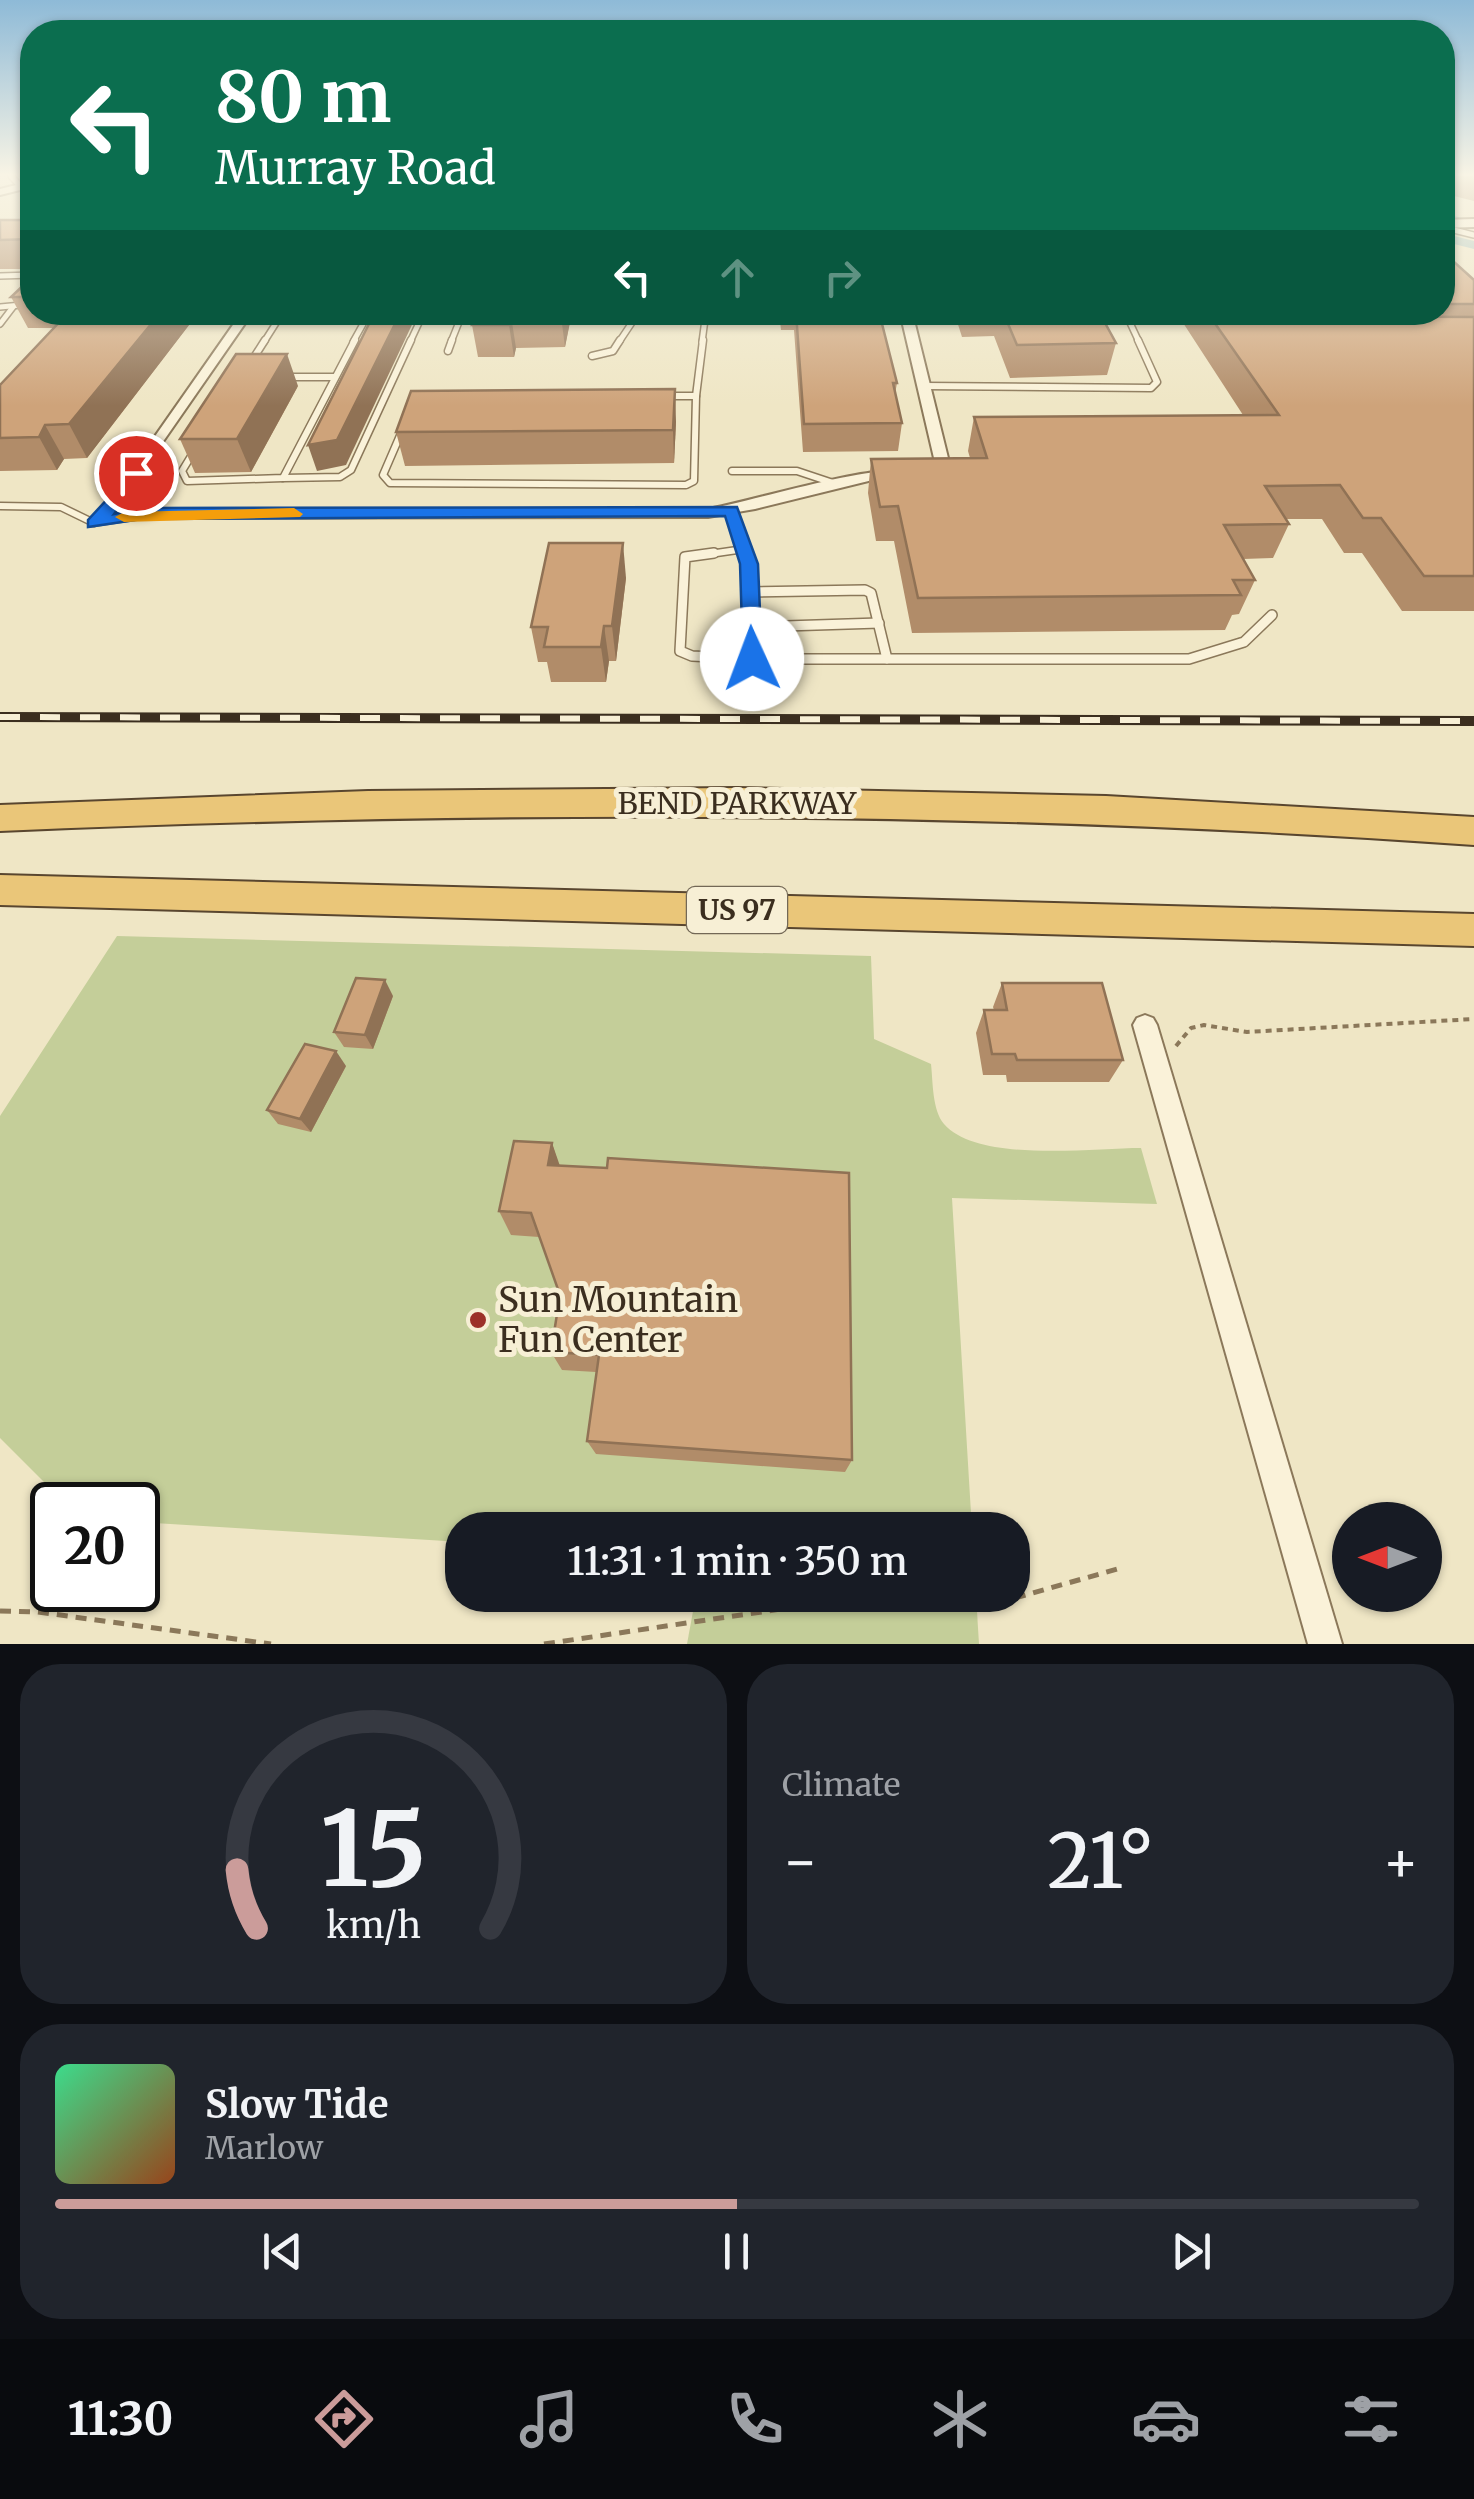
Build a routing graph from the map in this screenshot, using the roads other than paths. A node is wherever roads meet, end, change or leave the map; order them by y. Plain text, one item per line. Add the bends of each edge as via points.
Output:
1 (20, 306) edge
2 (0, 307) edge
3 (13, 307) junction
4 (0, 324) edge
5 (239, 325) edge
6 (275, 325) edge
7 (362, 325) edge
8 (418, 325) edge
9 (458, 325) edge
10 (630, 325) edge
11 (704, 325) edge
12 (909, 325) edge
13 (1131, 325) edge
14 (448, 351) dead end
15 (592, 356) dead end
16 (241, 377) edge
17 (279, 377) edge
18 (335, 378) junction
19 (924, 386) junction
20 (658, 396) edge
21 (696, 396) junction
22 (407, 420) edge
23 (202, 440) edge
24 (732, 471) dead end
25 (283, 478) junction
26 (833, 483) junction
27 (0, 506) edge
28 (732, 511) junction
29 (94, 523) junction
30 (744, 549) junction
31 (750, 592) junction
32 (1272, 615) dead end
33 (879, 623) junction
34 (751, 627) junction
35 (752, 659) junction
36 (887, 659) junction
37 (12, 816) edge
38 (1474, 827) edge
39 (0, 890) edge
40 (1474, 930) edge
41 (1145, 1026) dead end
42 (1324, 1644) edge

1 - 3 lane
2 - 3 lane
3 - 4 lane
5 - 29 street via 114,505
6 - 16 lane
7 - 18 lane
8 - 25 lane via 351,470 340,477
9 - 14 lane
10 - 15 lane via 613,351
11 - 21 lane
12 - 19 street
13 - 19 lane via 1156,382 1151,388
17 - 18 lane
18 - 25 lane
19 - 26 street via 941,458 937,466
20 - 21 lane
21 - 22 lane via 694,481 686,485 390,484 383,475
23 - 25 lane via 182,471 187,481
24 - 26 lane via 797,471
26 - 28 street
27 - 29 lane via 61,507
28 - 29 street via 142,514
28 - 30 lane
30 - 31 lane
30 - 35 lane via 685,556 680,651
31 - 33 lane via 866,590
31 - 34 lane
32 - 36 lane via 1244,642 1188,659
33 - 34 lane
33 - 36 lane
34 - 35 lane
35 - 36 lane
37 - 38 highway, BEND PARKWAY via 348,805 898,804
39 - 40 highway, US 97
41 - 42 street

